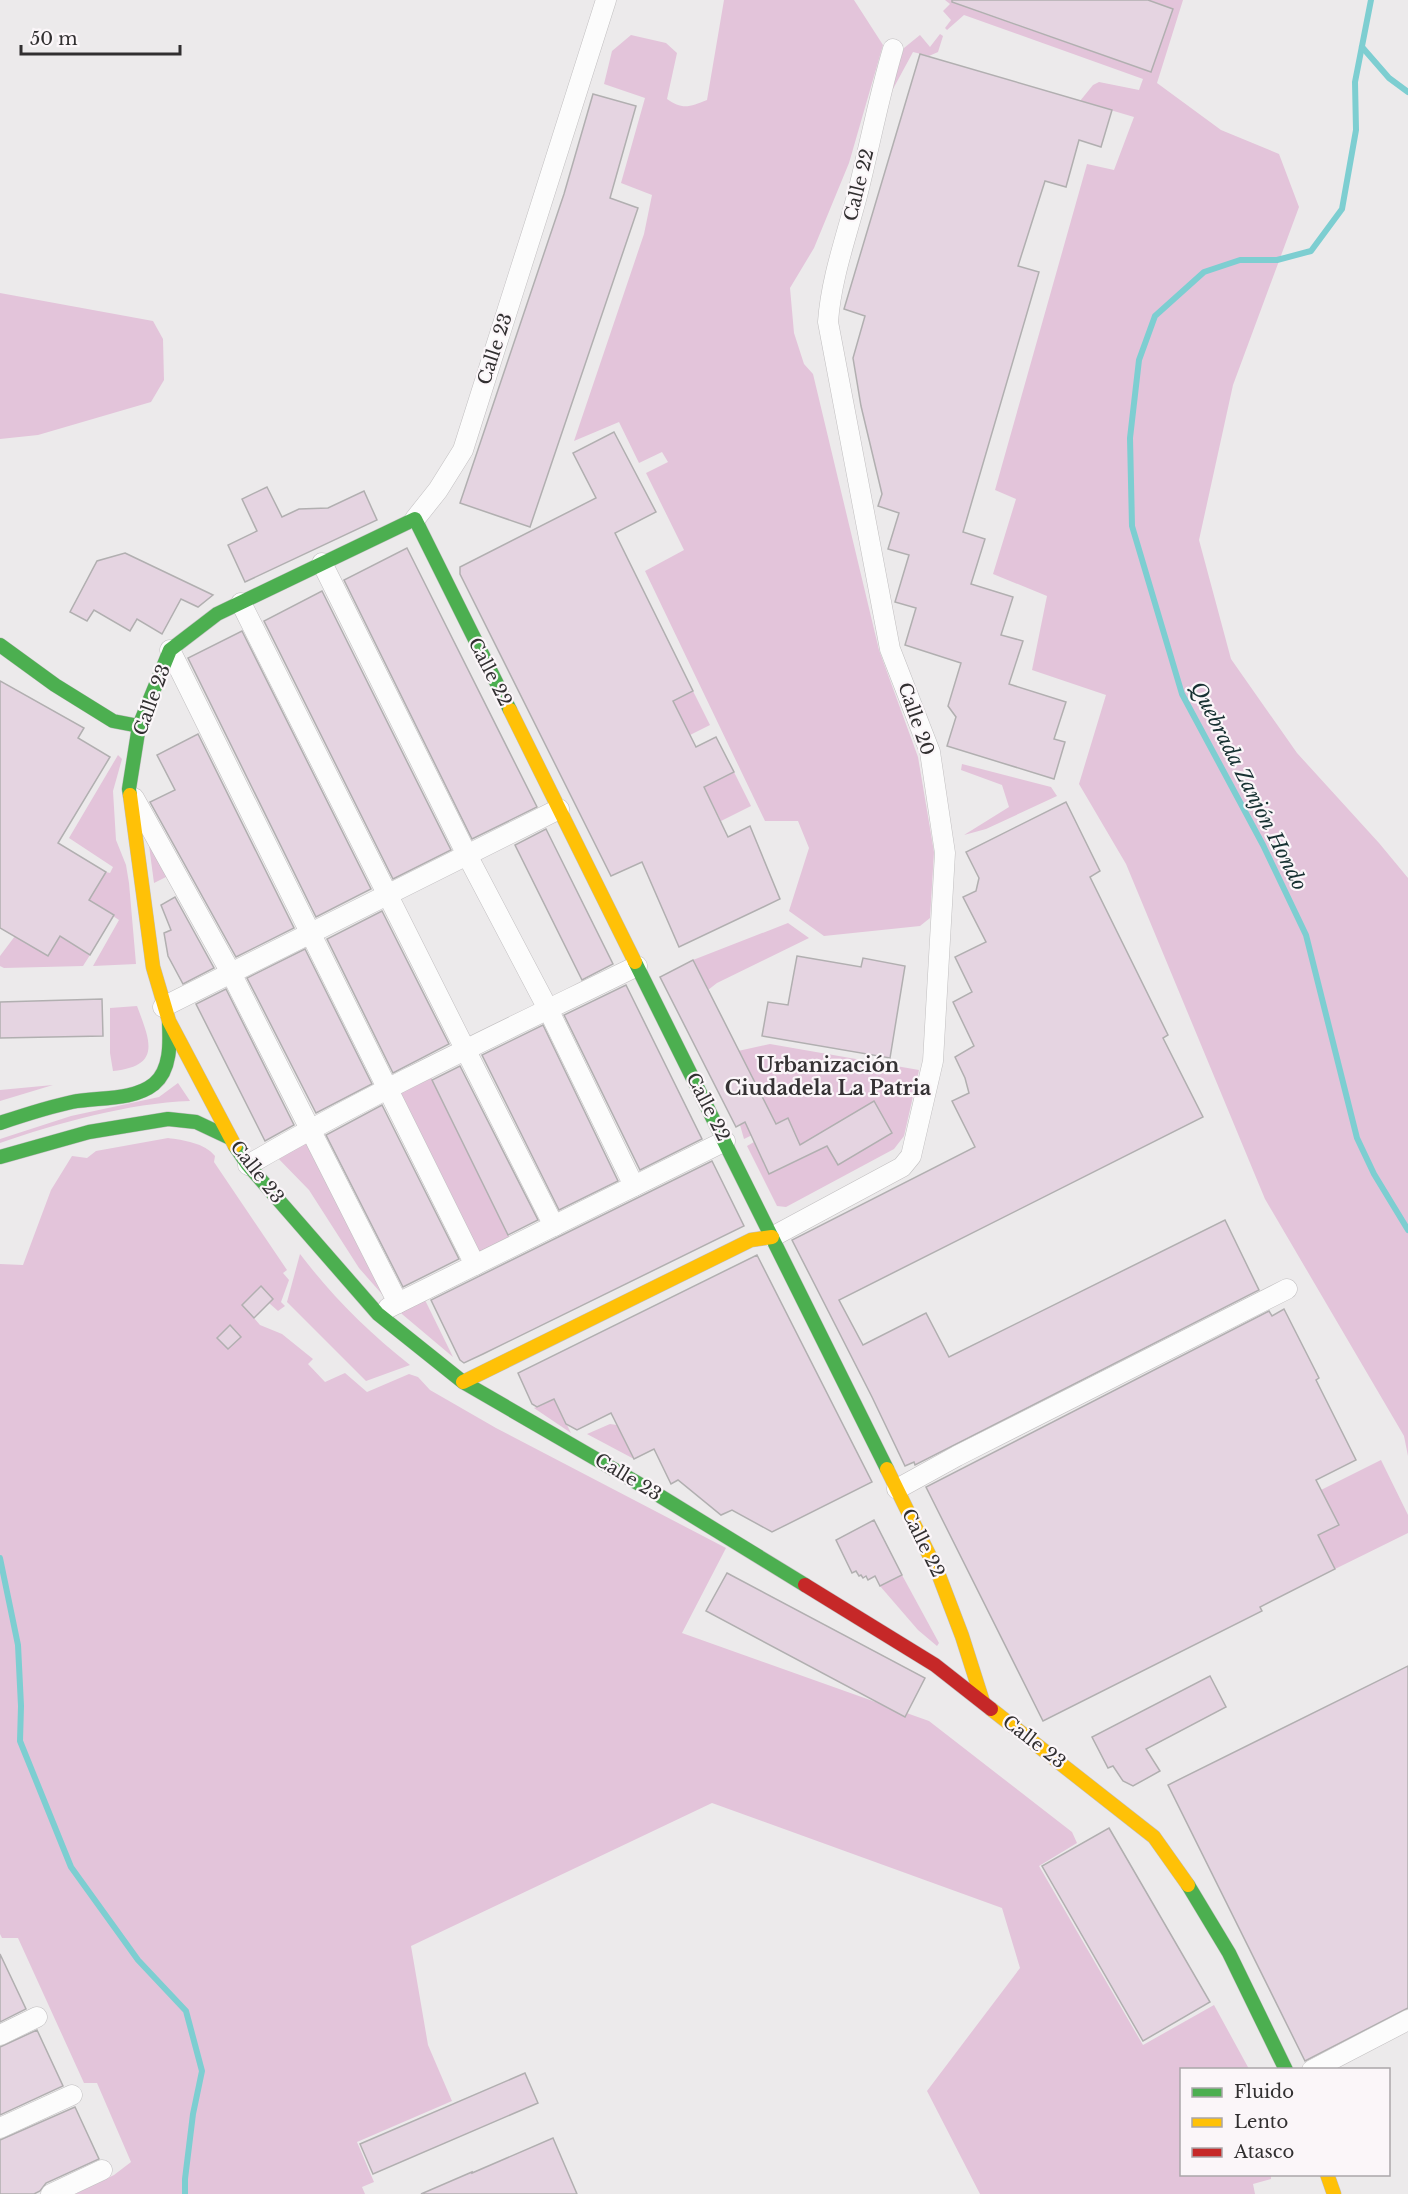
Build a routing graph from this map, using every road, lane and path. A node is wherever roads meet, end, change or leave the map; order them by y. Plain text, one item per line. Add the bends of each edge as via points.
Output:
1 (606, 0) edge
2 (893, 49) dead end
3 (828, 322) joint
4 (415, 519) junction
5 (322, 563) junction
6 (241, 603) junction
7 (0, 645) edge
8 (170, 650) junction
9 (139, 726) junction
10 (129, 789) junction
11 (559, 809) junction
12 (467, 855) junction
13 (387, 895) junction
14 (310, 934) junction
15 (637, 966) junction
16 (231, 973) junction
17 (548, 1009) junction
18 (166, 1014) junction
19 (465, 1050) junction
20 (387, 1089) junction
21 (0, 1123) edge
22 (309, 1129) junction
23 (230, 1138) junction
24 (726, 1141) junction
25 (0, 1157) edge
26 (248, 1165) junction
27 (634, 1186) junction
28 (554, 1226) junction
29 (772, 1237) junction
30 (475, 1265) junction
31 (1287, 1289) dead end
32 (398, 1303) junction
33 (378, 1314) junction
34 (463, 1382) junction
35 (897, 1489) junction
36 (962, 1636) junction
37 (945, 1660) junction
38 (983, 1702) junction
39 (37, 2017) dead end
40 (1408, 2020) edge
41 (0, 2035) edge
42 (1285, 2068) edge
43 (1316, 2068) edge
44 (72, 2095) dead end
45 (0, 2128) edge
46 (102, 2170) dead end
47 (1328, 2176) edge
48 (51, 2194) edge
49 (1334, 2194) edge

1 - 4 street, Calle 23 via 463,450
2 - 3 street, Calle 22 via 830,292
3 - 29 street, Calle 20 via 890,649 930,752 945,853 933,1061 911,1156 902,1167
4 - 5 main road, Calle 23
4 - 11 main road, Calle 22
5 - 6 main road, Calle 23
5 - 12 street
6 - 8 main road, Calle 23 via 217,614
6 - 13 street
7 - 9 main road via 55,686 113,721
8 - 9 main road, Calle 23
8 - 14 street
9 - 10 main road, Calle 23
10 - 16 street
10 - 18 main road, Calle 23 via 153,967
11 - 12 street
11 - 15 main road, Calle 22
12 - 13 street
12 - 17 street
13 - 14 street
13 - 19 street
14 - 16 street
14 - 20 street
15 - 17 street
15 - 24 main road, Calle 22
16 - 18 street
16 - 22 street
17 - 19 street
17 - 27 street
18 - 21 main road via 168,1059 164,1072 152,1086
18 - 23 main road, Calle 23
19 - 20 street
19 - 28 street
20 - 22 street
20 - 30 street
22 - 26 street
22 - 32 street
23 - 25 main road via 206,1124 182,1118 120,1125
23 - 26 main road, Calle 23
24 - 27 street
24 - 29 main road, Calle 22
26 - 33 main road, Calle 23
27 - 28 street
28 - 30 street
29 - 34 main road via 751,1240
29 - 35 main road, Calle 22
30 - 32 street
31 - 35 street
32 - 33 street
33 - 34 main road, Calle 23
34 - 37 main road, Calle 23
35 - 36 main road, Calle 22 via 938,1572
36 - 37 main road
36 - 38 main road, Calle 22
37 - 38 main road, Calle 23
38 - 42 main road, Calle 23 via 1154,1837 1230,1953
39 - 41 street
40 - 43 street
44 - 45 street
46 - 48 street
47 - 49 main road

